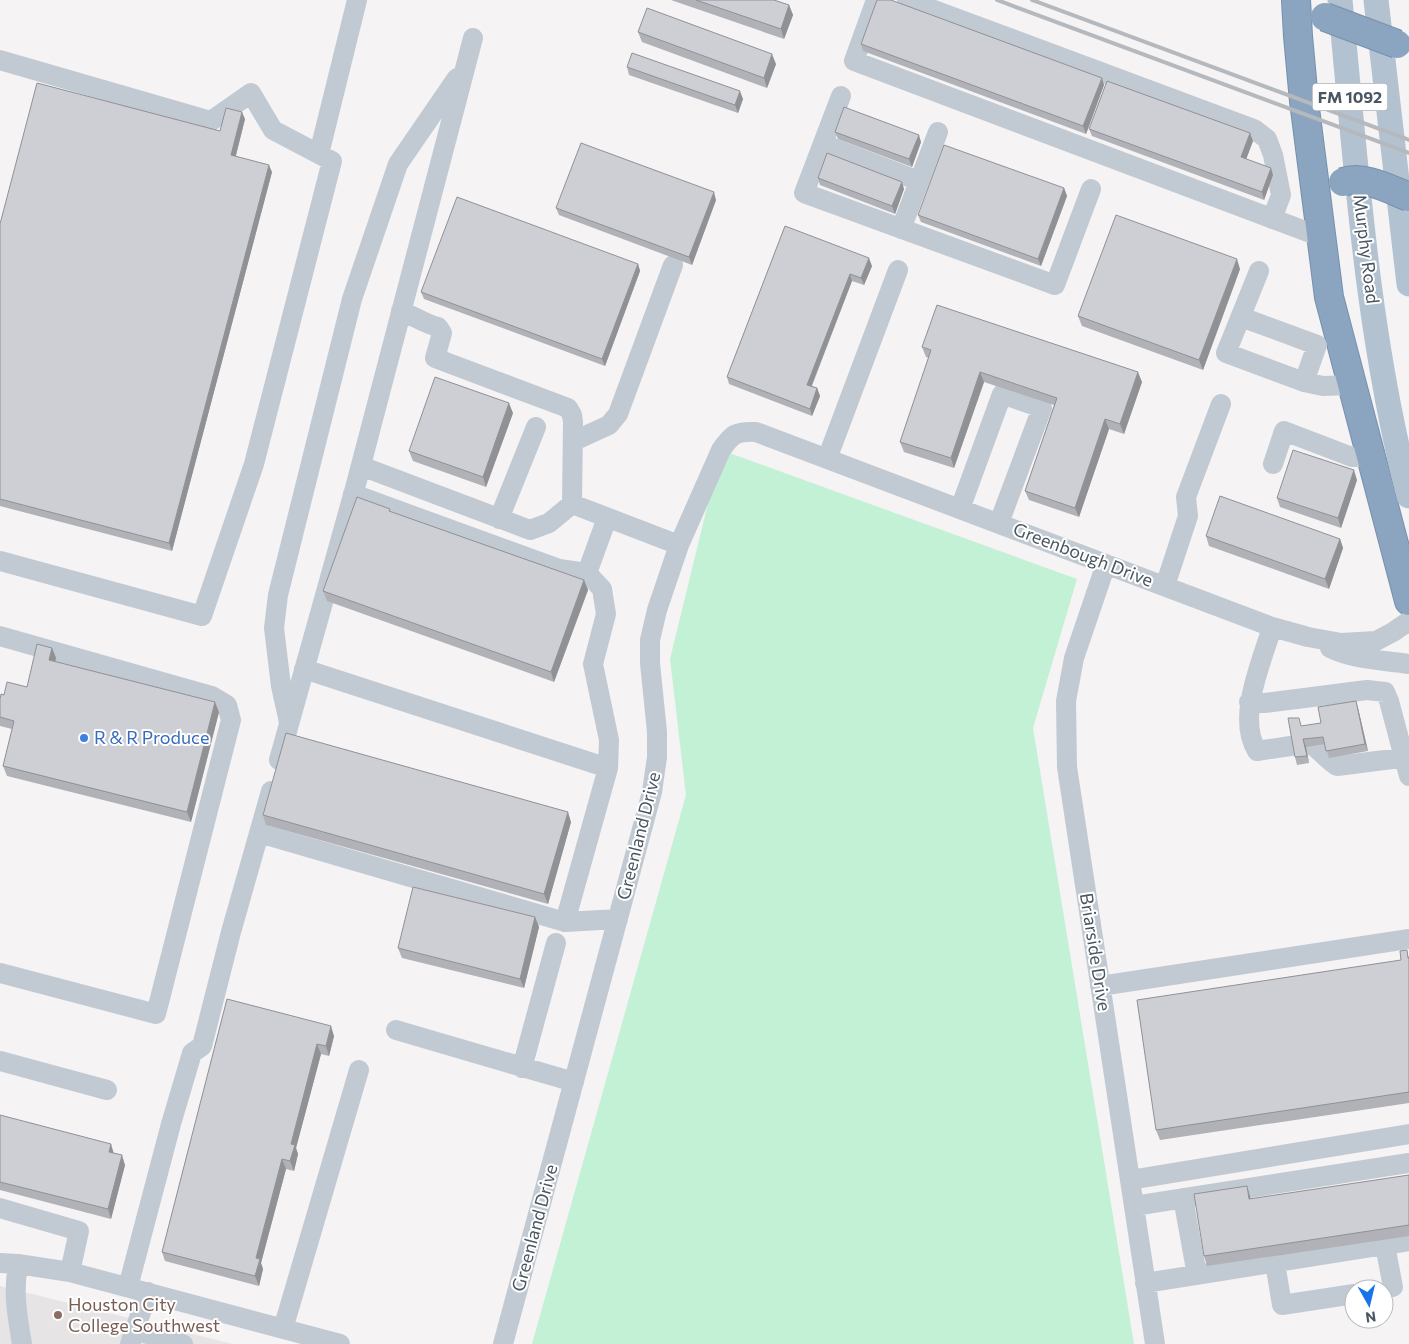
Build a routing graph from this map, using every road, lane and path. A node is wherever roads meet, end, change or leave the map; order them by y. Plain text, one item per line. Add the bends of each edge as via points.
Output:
1 (357, 0) edge
2 (876, 0) edge
3 (908, 0) edge
4 (1376, 0) edge
5 (1290, 2) edge
6 (1333, 8) edge
7 (473, 38) dead end
8 (1403, 46) edge
9 (0, 60) edge
10 (465, 66) junction
11 (841, 96) dead end
12 (938, 132) dead end
13 (823, 144) junction
14 (319, 154) junction
15 (919, 180) junction
16 (1091, 189) dead end
17 (1409, 196) edge
18 (1318, 208) junction
19 (1272, 219) junction
20 (901, 228) junction
21 (1321, 237) junction
22 (673, 265) dead end
23 (898, 270) dead end
24 (1259, 271) dead end
25 (1409, 284) edge
26 (401, 311) junction
27 (1240, 317) junction
28 (1304, 382) junction
29 (1352, 385) junction
30 (1221, 404) dead end
31 (536, 427) dead end
32 (574, 441) junction
33 (1371, 457) junction
34 (826, 459) junction
35 (1273, 464) dead end
36 (361, 466) junction
37 (859, 471) joint
38 (353, 494) junction
39 (1409, 496) edge
40 (572, 504) junction
41 (960, 509) junction
42 (607, 518) junction
43 (500, 519) junction
44 (999, 524) junction
45 (679, 545) junction
46 (0, 561) edge
47 (1106, 564) junction
48 (587, 573) junction
49 (1165, 586) junction
50 (1409, 601) edge
51 (1409, 621) edge
52 (1272, 627) junction
53 (0, 636) edge
54 (1308, 638) junction
55 (1409, 664) edge
56 (304, 669) junction
57 (1249, 702) junction
58 (289, 724) junction
59 (1407, 764) edge
60 (608, 768) junction
61 (259, 833) junction
62 (618, 919) junction
63 (565, 922) junction
64 (1409, 939) edge
65 (556, 943) dead end
66 (0, 973) edge
67 (1100, 986) junction
68 (396, 1030) dead end
69 (0, 1061) edge
70 (522, 1068) junction
71 (359, 1070) dead end
72 (574, 1082) junction
73 (107, 1090) dead end
74 (1409, 1134) edge
75 (1409, 1163) edge
76 (1130, 1180) junction
77 (1183, 1198) junction
78 (1134, 1206) junction
79 (0, 1208) edge
80 (1409, 1241) edge
81 (1385, 1245) junction
82 (1275, 1262) junction
83 (9, 1264) edge
84 (70, 1272) junction
85 (1197, 1275) junction
86 (1145, 1283) junction
87 (128, 1287) junction
88 (1395, 1287) edge
89 (148, 1292) junction
90 (1344, 1296) edge
91 (7, 1304) edge
92 (283, 1328) junction
93 (132, 1337) edge
94 (22, 1344) edge
95 (183, 1344) edge
96 (340, 1344) edge
97 (504, 1344) edge
98 (1155, 1344) edge

1 - 14 street
2 - 19 street via 854,61
3 - 19 street via 1254,129 1267,139 1282,196
4 - 25 main road
5 - 6 highway
5 - 18 highway
6 - 8 highway, bridge
6 - 39 main road, Murphy Road / FM 1092 via 1374,316
7 - 10 street
9 - 14 street via 210,121 251,93 273,130
10 - 26 street
10 - 58 street via 398,164 352,299 278,595 274,628
11 - 13 street
12 - 15 street
13 - 15 street
13 - 20 street via 804,193
14 - 46 street via 332,161 254,464 202,616
15 - 20 street
16 - 20 street via 1055,285
17 - 18 highway, bridge via 1353,179 1333,188
18 - 21 highway
19 - 21 street
21 - 29 highway via 1329,297
22 - 32 street via 618,414 609,425
23 - 34 street
24 - 27 street
26 - 32 street via 438,327 442,333 435,358 568,408 572,415
26 - 36 street
27 - 28 street via 1317,345
27 - 28 street via 1226,353
28 - 29 street via 1323,386
29 - 33 highway
30 - 49 street via 1186,497 1188,516
31 - 43 street
32 - 40 street
33 - 35 street via 1352,457 1284,431
33 - 50 highway
34 - 37 street, Greenland Drive
34 - 45 street, Greenland Drive via 756,432 741,431 730,437 720,450
36 - 38 street
36 - 43 street
37 - 41 street, Greenbough Drive
38 - 48 street via 559,569
38 - 56 street
40 - 42 street
40 - 43 street via 549,523 530,530
41 - 44 street, Greenbough Drive
41 - 44 street via 1002,394 1042,408
42 - 45 street
42 - 48 street
44 - 47 street, Greenbough Drive
45 - 62 street, Greenland Drive via 650,640 657,757 652,792
47 - 49 street, Greenbough Drive
47 - 67 street, Briarside Drive via 1074,658 1066,701 1066,767
48 - 60 street via 602,589 606,614 593,664 609,740
49 - 52 street, Greenbough Drive
51 - 54 street, Greenbough Drive via 1376,641 1341,642
52 - 54 street, Greenbough Drive
52 - 57 street
53 - 66 street via 212,696 227,705 230,720 156,1014
54 - 55 street, Greenbough Drive via 1339,652
56 - 58 street
56 - 60 street
57 - 59 street via 1248,720 1257,751 1310,743 1337,766
57 - 59 street via 1265,703 1367,690 1385,692
58 - 61 street
60 - 63 street
61 - 63 street
61 - 87 street via 202,1046 192,1053
62 - 63 street
62 - 72 street, Greenland Drive
64 - 67 street
65 - 70 street
67 - 76 street, Briarside Drive
68 - 70 street
69 - 73 street
70 - 72 street
71 - 92 street
72 - 97 street, Greenland Drive
74 - 76 street
75 - 77 street
76 - 78 street, Briarside Drive
77 - 78 street
77 - 85 street
78 - 86 street, Briarside Drive
79 - 84 street via 79,1231
80 - 81 street
81 - 82 street
81 - 88 street
82 - 85 street
82 - 90 street via 1282,1305
83 - 84 street
83 - 91 street via 15,1280
84 - 87 street
85 - 86 street
86 - 98 street, Briarside Drive
87 - 89 street
89 - 92 street
89 - 93 street
91 - 94 street
92 - 96 street
93 - 95 street

